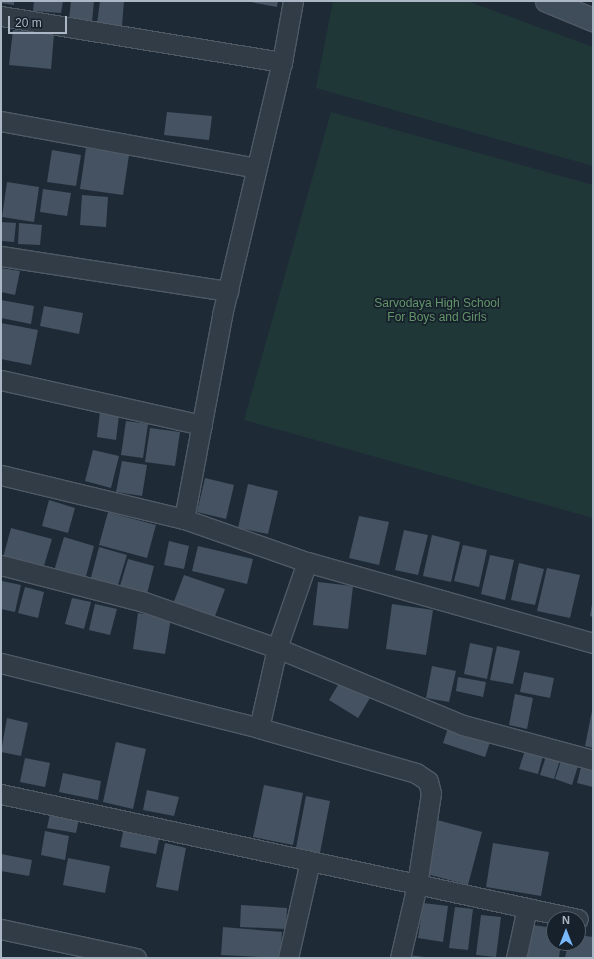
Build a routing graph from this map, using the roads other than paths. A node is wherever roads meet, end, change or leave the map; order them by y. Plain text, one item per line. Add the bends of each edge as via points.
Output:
1 (293, 1) edge
2 (547, 1) edge
3 (1, 16) edge
4 (593, 20) edge
5 (282, 62) junction
6 (1, 120) edge
7 (256, 168) junction
8 (1, 256) edge
9 (228, 291) junction
10 (1, 380) edge
11 (202, 425) junction
12 (1, 475) edge
13 (184, 519) junction
14 (307, 562) junction
15 (1, 565) edge
16 (593, 643) edge
17 (277, 648) junction
18 (1, 663) edge
19 (259, 728) junction
20 (593, 760) edge
21 (1, 794) edge
22 (310, 862) junction
23 (417, 884) junction
24 (527, 908) junction
25 (546, 912) edge
26 (1, 929) edge
27 (136, 958) edge
28 (288, 958) edge
29 (400, 958) edge
30 (516, 958) edge

1 - 5 street
2 - 4 main road
3 - 5 street
5 - 7 street
6 - 7 street
7 - 9 street
8 - 9 street
9 - 11 street
10 - 11 street
11 - 13 street
12 - 13 street
13 - 14 street
14 - 16 street
14 - 17 street
15 - 17 street via 144,602
17 - 19 street
17 - 20 street via 463,725
18 - 19 street
19 - 23 street via 416,773 428,781 430,793
21 - 22 street
22 - 23 street
22 - 28 street
23 - 24 street
23 - 29 street
24 - 25 street
24 - 30 street
26 - 27 street

